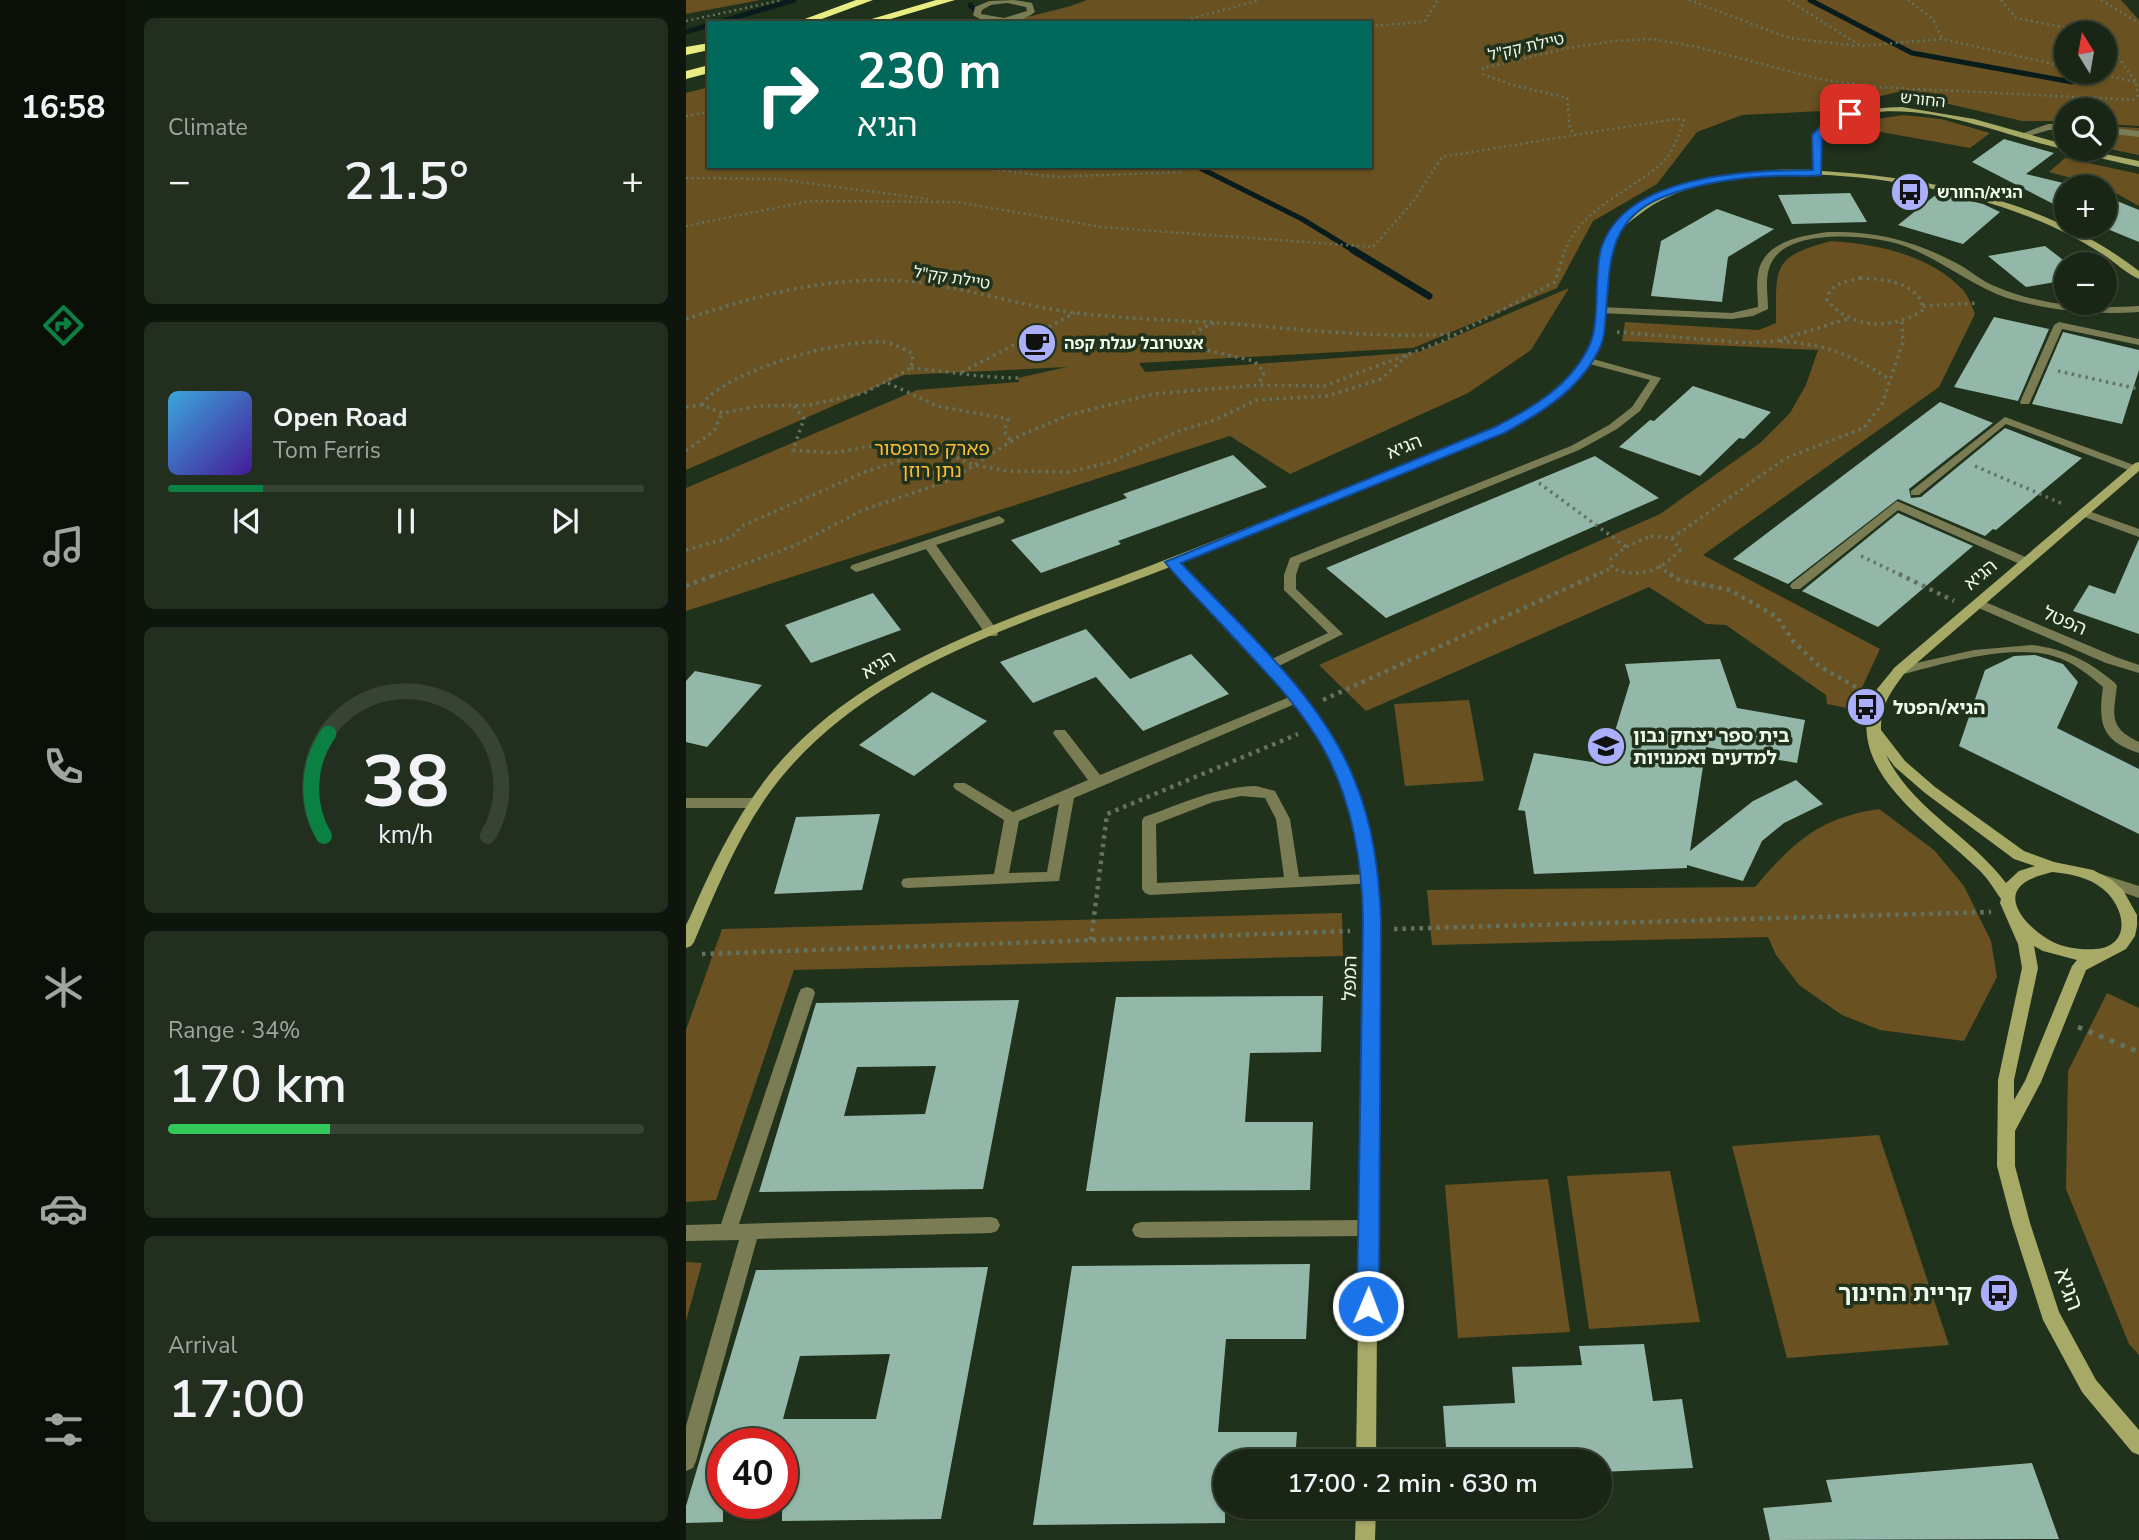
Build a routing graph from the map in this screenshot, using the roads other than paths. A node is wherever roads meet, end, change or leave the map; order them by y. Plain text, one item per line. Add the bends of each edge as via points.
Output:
1 (867, 0) edge
2 (931, 0) edge
3 (949, 0) edge
4 (1034, 0) edge
5 (1024, 3) junction
6 (805, 21) edge
7 (869, 21) edge
8 (870, 21) edge
9 (707, 46) edge
10 (686, 51) edge
11 (707, 70) edge
12 (686, 75) edge
13 (2054, 127) edge
14 (2117, 131) edge
15 (2139, 134) edge
16 (2022, 135) junction
17 (2054, 144) edge
18 (2117, 159) edge
19 (2139, 164) edge
20 (1818, 173) junction
21 (2139, 276) edge
22 (2139, 309) edge
23 (1600, 310) junction
24 (2139, 342) edge
25 (1586, 360) junction
26 (2025, 402) dead end
27 (2137, 467) edge
28 (1915, 493) dead end
29 (2084, 513) junction
30 (999, 520) dead end
31 (2139, 533) edge
32 (928, 543) junction
33 (1172, 562) junction
34 (2026, 562) junction
35 (856, 568) dead end
36 (1796, 586) dead end
37 (1974, 606) junction
38 (992, 633) junction
39 (1268, 666) junction
40 (2139, 669) edge
41 (1899, 671) junction
42 (1301, 703) junction
43 (1874, 730) junction
44 (1060, 733) dead end
45 (2139, 748) edge
46 (1098, 783) junction
47 (960, 786) dead end
48 (1067, 796) junction
49 (686, 803) edge
50 (755, 803) junction
51 (1012, 818) junction
52 (2052, 867) junction
53 (2094, 876) junction
54 (1000, 879) junction
55 (1370, 879) junction
56 (1292, 882) junction
57 (908, 883) dead end
58 (2139, 892) edge
59 (2008, 904) junction
60 (2018, 926) junction
61 (2135, 931) edge
62 (686, 942) edge
63 (2103, 954) junction
64 (807, 993) dead end
65 (2008, 1127) junction
66 (991, 1225) dead end
67 (1369, 1228) junction
68 (1141, 1230) dead end
69 (750, 1231) junction
70 (727, 1232) junction
71 (686, 1233) edge
72 (2139, 1445) edge
73 (1366, 1449) edge
74 (686, 1461) edge
75 (1366, 1519) edge
76 (1365, 1540) edge

1 - 6 highway
2 - 7 highway
3 - 8 highway
4 - 5 street
5 - 5 street via 998,1 976,12 980,18 1012,20 1031,12
9 - 10 highway
11 - 12 highway
13 - 16 street
14 - 15 street
16 - 17 street, החורש
16 - 20 street, החורש via 1919,111 1850,114 1833,119 1817,135
18 - 19 street, החורש
20 - 21 street, הגיא via 1910,181 2010,206 2088,240
20 - 23 street, הגיא via 1731,177 1656,196 1616,228 1606,250
22 - 23 street via 2094,310 2018,298 1907,244 1847,233 1783,247 1763,270 1763,309 1749,314
23 - 25 street, הגיא via 1597,343
24 - 26 street via 2059,325
25 - 33 street, הגיא via 1560,392 1500,430
25 - 39 street via 1656,377 1636,409 1575,448 1294,561 1290,590 1337,634
27 - 28 street via 2005,419
27 - 29 street, הגיא
29 - 31 street
29 - 34 street, הגיא
30 - 32 street
32 - 35 street
32 - 38 street
33 - 38 street, הגיא
33 - 39 street, המפל
34 - 36 street via 1897,506
34 - 37 street, הגיא
37 - 40 street, הפטל
37 - 41 street, הגיא
38 - 50 street, הגיא via 918,665 844,711 796,753
39 - 42 street, המפל
41 - 43 street, הגיא via 1879,698
41 - 45 street via 2010,650 2050,651 2091,670 2110,686 2105,723 2110,732
42 - 46 street
42 - 55 street, המפל via 1346,778 1363,829
43 - 52 street via 1900,764 1930,790 2019,855
43 - 59 street, הגיא via 1876,749 1886,770 1908,798 1986,867
44 - 46 street
46 - 48 street
47 - 51 street
48 - 51 street
48 - 54 street via 1054,877
49 - 50 street
50 - 62 street, הגיא via 722,861
51 - 54 street
52 - 53 street
52 - 59 street via 2021,875 2012,885
53 - 58 street
53 - 61 street via 2129,908
54 - 57 street
55 - 56 street
55 - 67 street, המפל
56 - 56 street via 1283,819 1270,794 1240,790 1149,821 1150,889
59 - 60 street
60 - 63 street via 2031,939 2067,954
60 - 65 street, הגיא via 2030,968 2006,1080
61 - 63 street via 2116,950
63 - 65 street, הגיא via 2080,966 2033,1082
64 - 70 street
65 - 72 street, הגיא via 2006,1166 2049,1314 2089,1386
66 - 69 street
67 - 68 street
67 - 73 street, המפל
69 - 70 street
69 - 74 street
70 - 71 street
75 - 76 street

